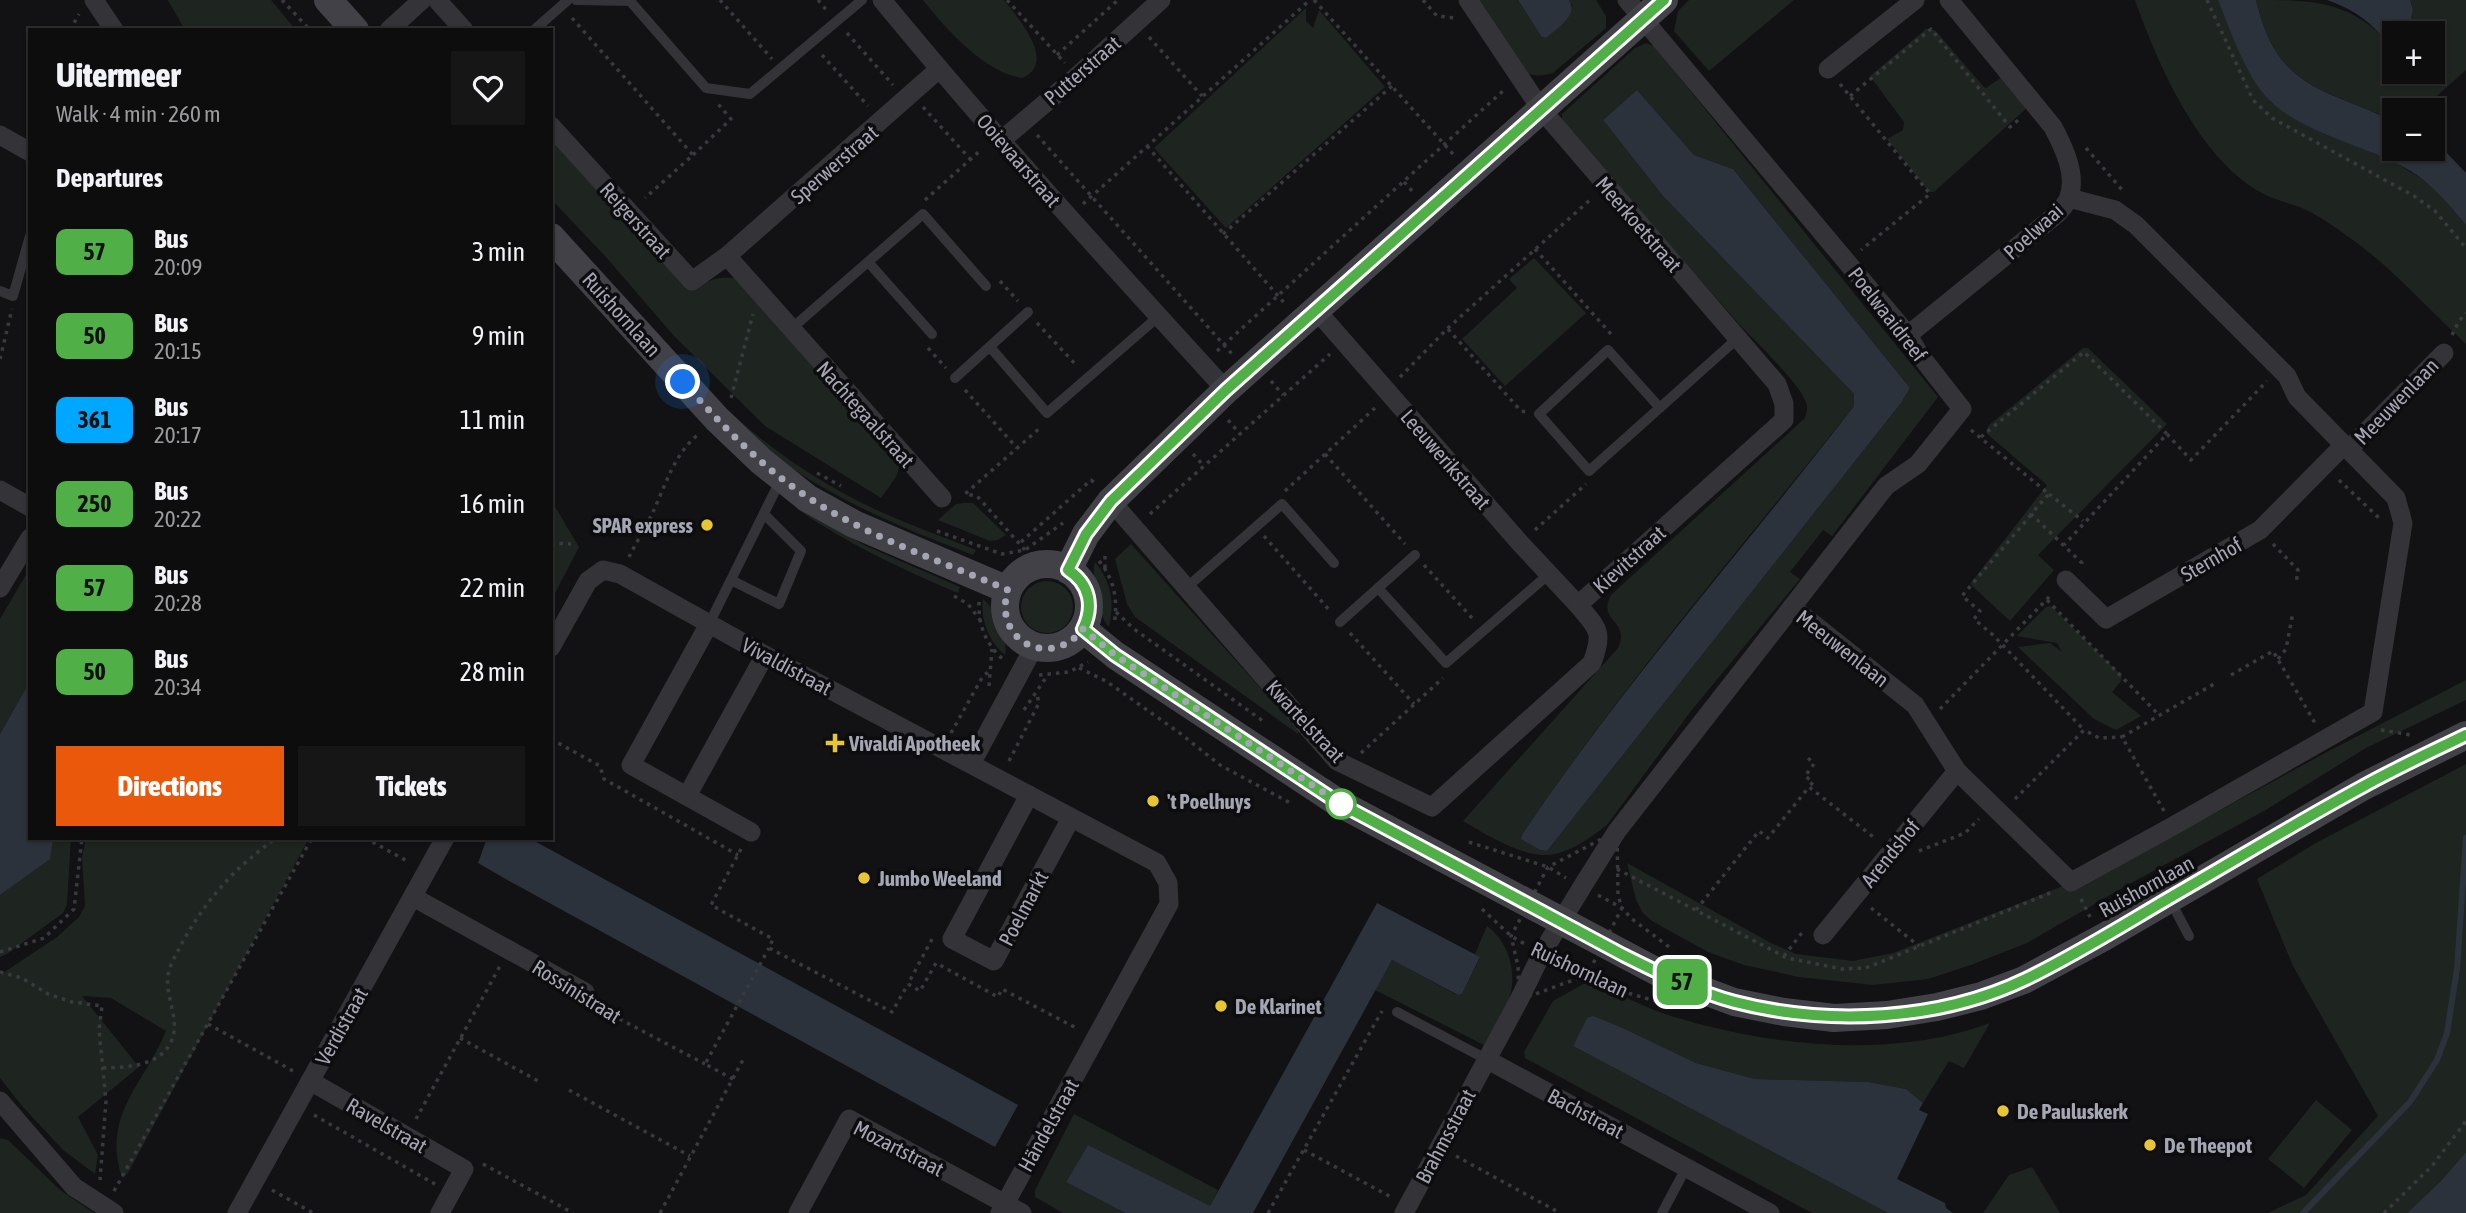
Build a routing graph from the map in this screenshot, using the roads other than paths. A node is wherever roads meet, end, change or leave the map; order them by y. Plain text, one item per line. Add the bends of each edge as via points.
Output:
1 (94, 0) edge
2 (328, 0) edge
3 (422, 0) edge
4 (437, 0) edge
5 (576, 0) edge
6 (862, 0) edge
7 (882, 0) edge
8 (1161, 0) edge
9 (1468, 0) edge
10 (1664, 0) edge
11 (1915, 0) edge
12 (1948, 0) edge
13 (630, 1) edge
14 (564, 3) edge
15 (1635, 10) edge
16 (113, 28) edge
17 (353, 28) edge
18 (391, 28) edge
19 (462, 28) edge
20 (536, 28) edge
21 (939, 69) junction
22 (1828, 69) road end
23 (1541, 109) junction
24 (553, 129) edge
25 (0, 135) edge
26 (1000, 137) junction
27 (28, 151) edge
28 (2068, 198) junction
29 (553, 239) edge
30 (28, 243) edge
31 (727, 256) junction
32 (869, 263) junction
33 (986, 286) dead end
34 (0, 291) edge
35 (1028, 312) dead end
36 (1159, 316) junction
37 (1309, 317) junction
38 (791, 329) junction
39 (932, 334) road end
40 (1908, 335) junction
41 (1738, 338) junction
42 (990, 347) junction
43 (2444, 352) road end
44 (955, 378) road end
45 (1226, 390) junction
46 (1784, 404) joint
47 (1660, 408) junction
48 (2346, 447) junction
49 (782, 478) junction
50 (0, 490) edge
51 (942, 498) dead end
52 (1111, 501) junction
53 (28, 506) edge
54 (764, 514) junction
55 (28, 541) edge
56 (1415, 555) dead end
57 (1334, 563) dead end
58 (1068, 570) junction
59 (1549, 574) junction
60 (731, 580) junction
61 (2066, 580) road end
62 (0, 588) edge
63 (1186, 588) junction
64 (1378, 588) junction
65 (1008, 590) junction
66 (1578, 605) junction
67 (1792, 607) junction
68 (1340, 622) dead end
69 (709, 624) junction
70 (1083, 629) junction
71 (553, 642) edge
72 (1034, 647) junction
73 (765, 655) junction
74 (2466, 735) edge
75 (971, 764) junction
76 (1957, 771) junction
77 (1029, 795) junction
78 (687, 796) junction
79 (1432, 807) joint
80 (1071, 818) junction
81 (751, 832) road end
82 (444, 840) edge
83 (1157, 863) joint
84 (413, 897) junction
85 (2169, 898) junction
86 (1561, 920) junction
87 (1823, 935) dead end
88 (2189, 936) dead end
89 (585, 992) road end
90 (1397, 1012) road end
91 (1486, 1059) junction
92 (310, 1081) junction
93 (6, 1112) edge
94 (1686, 1168) junction
95 (105, 1208) edge
96 (1009, 1210) edge
97 (1405, 1210) edge
98 (237, 1213) edge
99 (440, 1213) edge
100 (798, 1213) edge
101 (1662, 1213) edge
102 (1770, 1213) edge

1 - 16 street
2 - 17 main road
3 - 18 street
4 - 19 street
5 - 13 lane
6 - 13 lane via 750,94 706,88
7 - 21 street, Ooievaarstraat
8 - 26 street, Putterstraat via 1076,77
9 - 23 street, Meerkoetstraat
10 - 15 main road
11 - 22 street
12 - 28 street, Poelwaai via 2053,127 2070,171
14 - 20 lane
15 - 23 main road
15 - 40 street, Poelwaaidreef
21 - 26 street, Ooievaarstraat
21 - 31 street, Sperwerstraat
23 - 37 main road
23 - 41 street, Meerkoetstraat
24 - 31 street, Reigerstraat via 692,281
25 - 27 street
26 - 36 street, Ooievaarstraat
28 - 40 street, Poelwaai via 2057,214
28 - 48 street, Meeuwenlaan via 2115,210 2136,225 2287,376 2297,397
29 - 49 main road, Ruishornlaan via 717,419
30 - 34 lane via 13,296
31 - 38 street, Nachtegaalstraat
32 - 33 lane via 923,214
32 - 38 lane
32 - 39 lane
35 - 42 lane
36 - 42 lane via 1047,412
36 - 45 street, Ooievaarstraat
37 - 45 main road
37 - 59 street, Leeuwerikstraat via 1344,341
38 - 51 street, Nachtegaalstraat
40 - 67 street, Poelwaaidreef via 1962,409 1918,464 1886,486
41 - 46 street, Meerkoetstraat via 1777,384
41 - 47 lane
42 - 44 lane
43 - 48 street, Meeuwenlaan
45 - 52 main road
46 - 66 street, Kievitstraat via 1784,420
47 - 47 lane via 1589,471 1538,414 1608,350
48 - 61 street, Sternhof via 2260,530 2106,619
48 - 76 street, Meeuwenlaan via 2396,498 2403,523 2374,712 2071,881
49 - 54 lane
49 - 65 main road, Ruishornlaan via 854,524
50 - 53 street
52 - 58 main road via 1086,534
52 - 63 street, Kwartelstraat
54 - 60 lane
54 - 60 lane via 801,551 779,604
55 - 62 street
56 - 64 lane
57 - 63 lane via 1282,504
58 - 65 main road via 1034,566 1021,573
58 - 70 main road via 1081,581 1088,596
59 - 64 lane via 1447,663
59 - 66 street, Leeuwerikstraat
60 - 69 lane
63 - 79 street, Kwartelstraat via 1338,761
64 - 68 lane
65 - 72 main road via 1005,610 1009,624 1016,636
66 - 79 street, Kievitstraat via 1597,627 1599,644 1592,663
67 - 76 street, Meeuwenlaan via 1915,705
67 - 86 street, Meeuwenlaan via 1618,831
69 - 71 street, Vivaldistraat via 603,569 588,581
69 - 73 street, Vivaldistraat
69 - 78 street via 631,765
70 - 72 main road via 1061,646
70 - 86 main road, Ruishornlaan via 1337,802
72 - 75 street
73 - 75 street, Vivaldistraat
73 - 78 street
74 - 85 main road, Ruishornlaan via 2364,786
75 - 77 street, Vivaldistraat
76 - 87 street, Arendshof
77 - 80 street, Vivaldistraat
77 - 80 street, Poelmarkt via 953,939 995,961
78 - 81 street
80 - 83 street, Vivaldistraat
82 - 84 street, Verdistraat
83 - 96 street, Händelstraat via 1168,883 1169,904 1024,1168
84 - 89 street, Rossinistraat
84 - 92 street, Verdistraat
85 - 86 main road, Ruishornlaan via 2024,980 1981,996 1886,1015 1834,1018 1734,1002 1665,976
85 - 88 lane
86 - 91 street, Brahmsstraat
90 - 91 lane
91 - 94 street, Bachstraat
91 - 97 street, Brahmsstraat
92 - 98 street, Verdistraat
92 - 99 street, Ravelstraat via 464,1169
93 - 95 street via 74,1187
94 - 101 lane
94 - 102 street, Bachstraat
96 - 100 street, Mozartstraat via 849,1119

